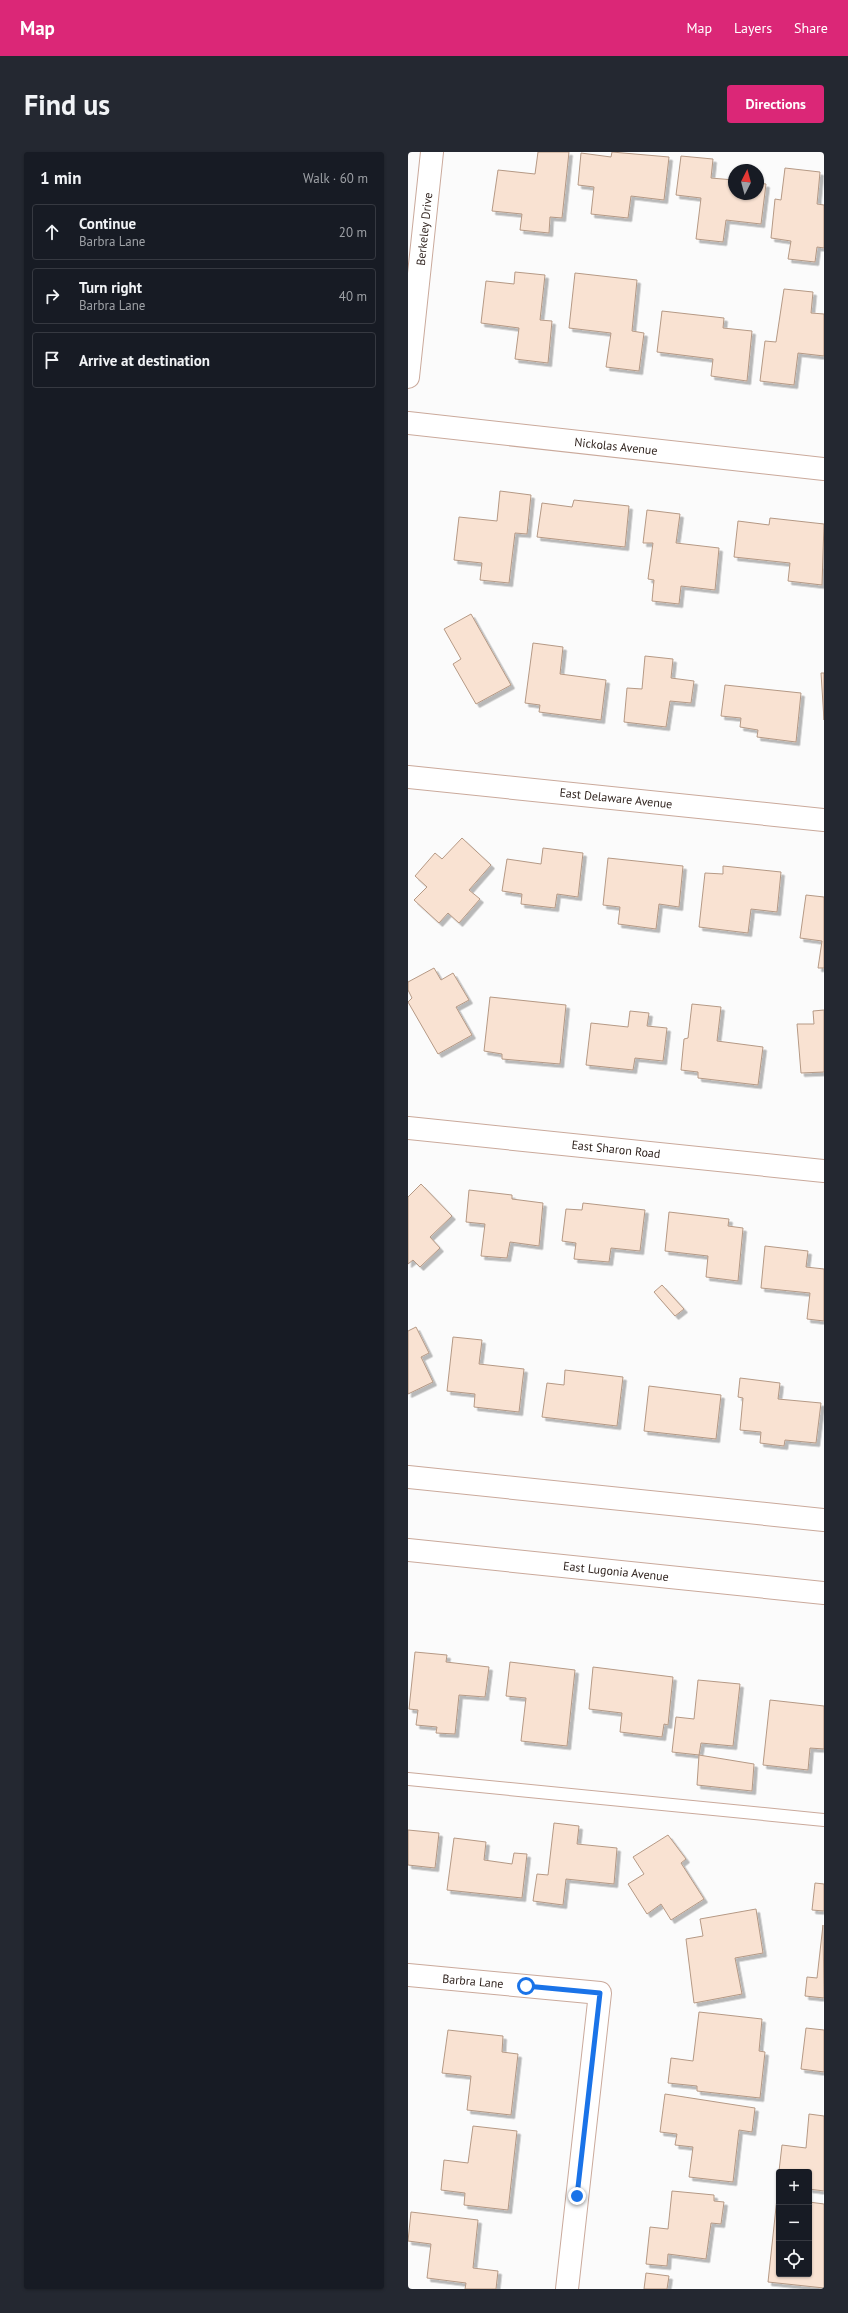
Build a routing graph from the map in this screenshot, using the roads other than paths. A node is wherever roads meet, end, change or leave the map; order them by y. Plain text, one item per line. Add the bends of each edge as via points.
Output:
1 (432, 152) edge
2 (408, 377) edge
3 (408, 423) edge
4 (824, 469) edge
5 (408, 777) edge
6 (824, 820) edge
7 (408, 1128) edge
8 (824, 1171) edge
9 (408, 1477) edge
10 (824, 1520) edge
11 (408, 1550) edge
12 (824, 1592) edge
13 (408, 1779) edge
14 (824, 1820) edge
15 (408, 1975) edge
16 (567, 2289) edge

1 - 2 street, Berkeley Drive
3 - 4 street, Nickolas Avenue
5 - 6 street, East Delaware Avenue
7 - 8 street, East Sharon Road
9 - 10 street
11 - 12 street, East Lugonia Avenue
13 - 14 lane
15 - 16 street, Barbra Lane via 600,1993

